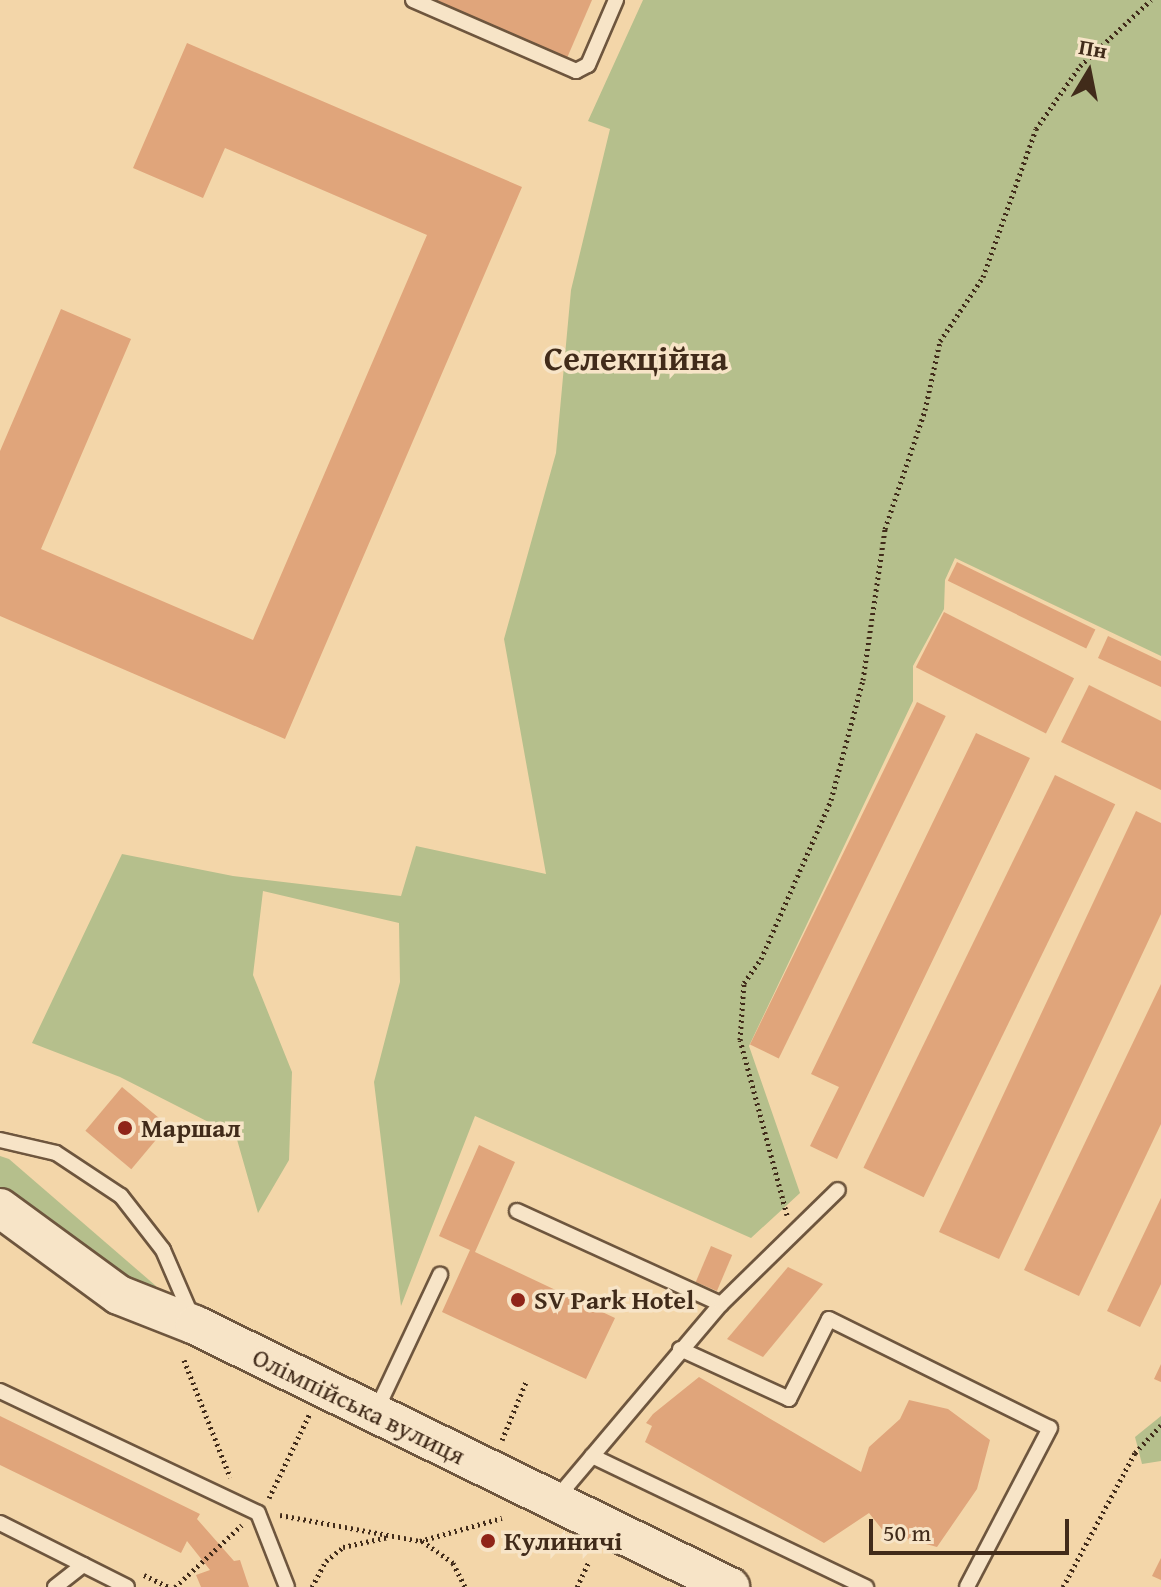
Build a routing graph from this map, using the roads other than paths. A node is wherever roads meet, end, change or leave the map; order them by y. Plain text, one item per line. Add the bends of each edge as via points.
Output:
1 (413, 0) edge
2 (616, 0) edge
3 (0, 1140) edge
4 (838, 1190) dead end
5 (517, 1211) dead end
6 (1, 1213) edge
7 (440, 1275) dead end
8 (721, 1304) junction
9 (190, 1342) junction
10 (680, 1349) junction
11 (0, 1391) edge
12 (375, 1413) junction
13 (592, 1456) junction
14 (553, 1502) junction
15 (0, 1523) edge
16 (83, 1565) junction
17 (122, 1586) edge
18 (55, 1587) edge
19 (287, 1587) edge
20 (730, 1587) edge
21 (866, 1587) edge
22 (967, 1587) edge

1 - 2 lane via 576,71 588,65
3 - 9 lane via 56,1153 121,1196 163,1250
4 - 8 lane
5 - 8 lane
6 - 9 street, Олімпійська вулиця
7 - 12 lane
8 - 10 lane
9 - 12 street, Олімпійська вулиця
10 - 13 lane
10 - 22 lane via 789,1399 829,1319 1050,1428
11 - 19 lane via 258,1513
12 - 14 street, Олімпійська вулиця
13 - 14 lane
13 - 21 lane
14 - 20 street, Олімпійська вулиця
15 - 16 lane
16 - 17 lane
16 - 18 lane

